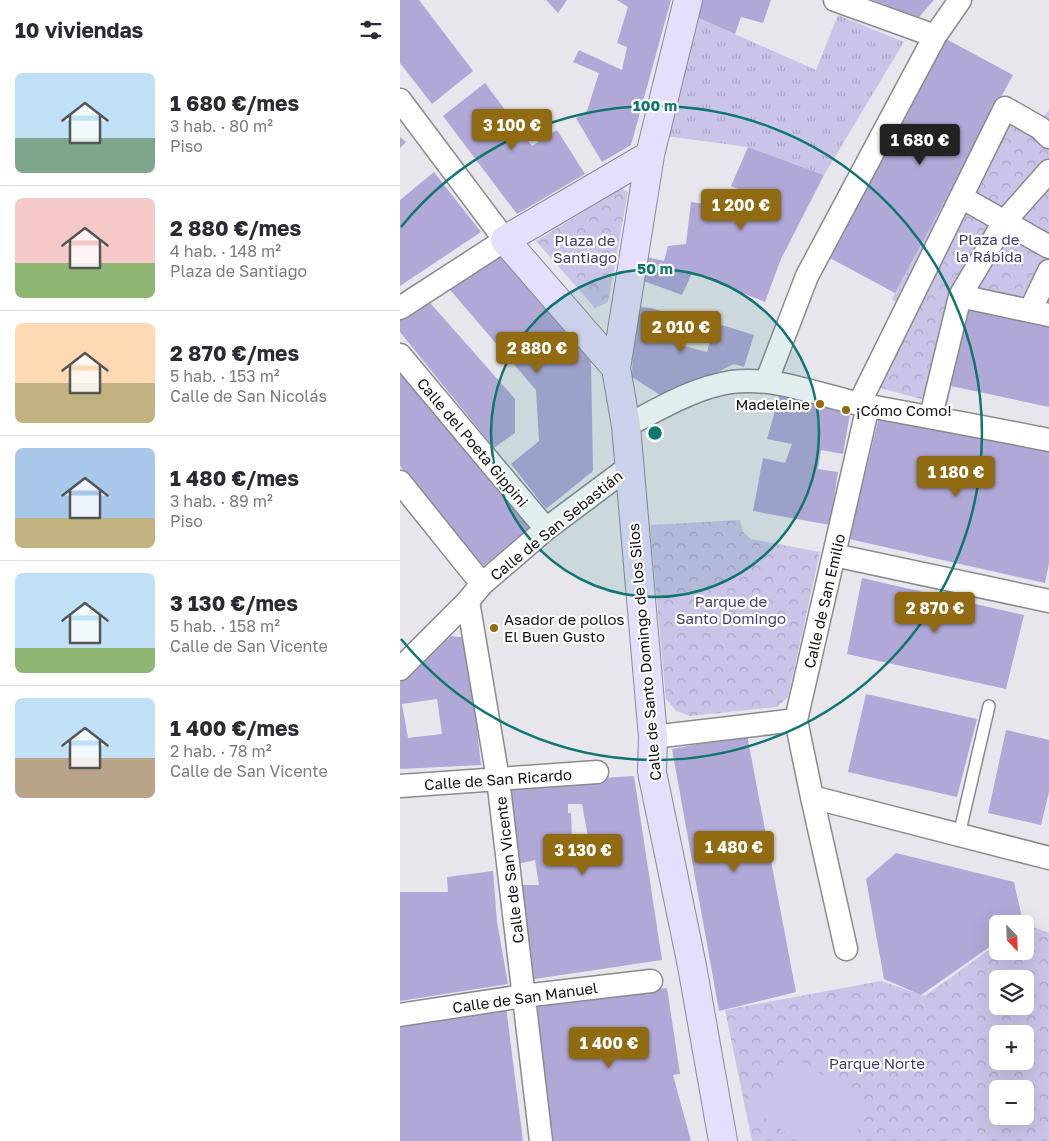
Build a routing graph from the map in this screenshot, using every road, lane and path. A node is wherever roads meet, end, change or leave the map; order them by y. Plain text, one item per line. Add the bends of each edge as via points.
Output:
1 (688, 0) edge
2 (835, 0) edge
3 (960, 0) edge
4 (934, 36) junction
5 (400, 100) edge
6 (1046, 127) edge
7 (650, 155) junction
8 (1049, 171) edge
9 (961, 197) junction
10 (1004, 222) junction
11 (505, 240) junction
12 (1049, 248) edge
13 (1049, 260) edge
14 (1049, 271) edge
15 (960, 296) junction
16 (400, 308) edge
17 (1040, 313) edge
18 (400, 355) edge
19 (616, 368) junction
20 (766, 380) junction
21 (864, 405) junction
22 (931, 416) junction
23 (626, 426) junction
24 (1049, 440) edge
25 (629, 466) junction
26 (400, 482) edge
27 (546, 529) junction
28 (834, 555) junction
29 (475, 592) junction
30 (1049, 601) edge
31 (400, 668) edge
32 (989, 706) dead end
33 (796, 720) junction
34 (653, 737) junction
35 (597, 772) dead end
36 (498, 779) junction
37 (400, 786) edge
38 (812, 797) junction
39 (959, 835) junction
40 (1049, 858) edge
41 (846, 949) dead end
42 (651, 981) dead end
43 (523, 996) junction
44 (400, 1015) edge
45 (541, 1141) edge
46 (723, 1141) edge

1 - 7 street
2 - 4 street
3 - 4 street
4 - 20 street via 807,276
5 - 11 street
6 - 9 street, Calle de San Emilio via 1005,108
7 - 11 street
7 - 19 street
8 - 10 street
9 - 10 street
9 - 21 street, Calle de San Emilio
10 - 12 street
10 - 15 street
11 - 16 street
11 - 19 street
12 - 13 street
14 - 17 street
15 - 17 street
15 - 22 street
18 - 27 street, Calle del Poeta Gippini
19 - 23 street, Calle de Santo Domingo de los Silos
20 - 21 street
20 - 23 street via 730,382 688,394
21 - 22 street
21 - 28 street, Calle de San Emilio
22 - 24 street
23 - 25 street, Calle de Santo Domingo de los Silos
25 - 27 street, Calle de San Sebastián
25 - 34 street, Calle de Santo Domingo de los Silos
26 - 29 street
27 - 29 street, Calle de San Sebastián
28 - 30 street
28 - 33 street, Calle de San Emilio
29 - 31 street, Calle de San Sebastián
29 - 36 street, Calle de San Vicente
32 - 39 lane
33 - 34 street
33 - 38 street, Calle de San Emilio
34 - 46 street, Calle de Santo Domingo de los Silos via 652,772 692,966
35 - 36 street, Calle de San Ricardo
36 - 37 street, Calle de San Ricardo
36 - 43 street, Calle de San Vicente
38 - 39 street
38 - 41 street, Calle de San Emilio
39 - 40 street
42 - 43 street, Calle de San Manuel
43 - 44 street, Calle de San Manuel
43 - 45 street, Calle de San Vicente

